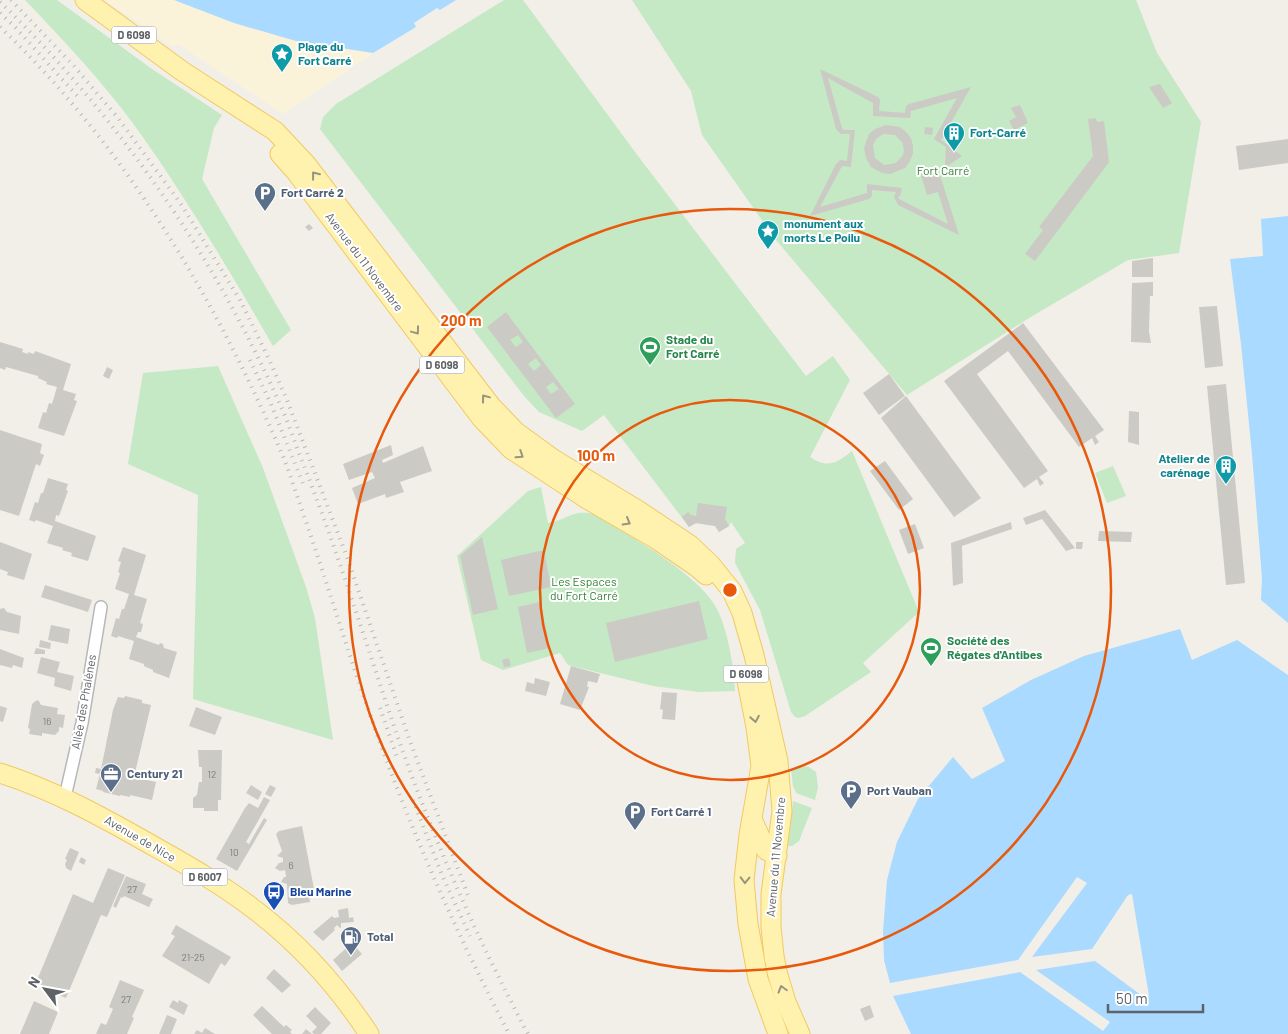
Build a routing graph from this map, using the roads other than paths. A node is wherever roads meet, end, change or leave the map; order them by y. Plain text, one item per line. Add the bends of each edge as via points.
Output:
1 (85, 0) edge
2 (182, 71) junction
3 (344, 236) junction
4 (392, 278) junction
5 (556, 478) junction
6 (621, 500) junction
7 (101, 607) dead end
8 (778, 761) junction
9 (0, 773) edge
10 (65, 798) junction
11 (754, 812) junction
12 (777, 856) junction
13 (369, 1034) edge
14 (778, 1034) edge
15 (800, 1034) edge

1 - 2 main road, D 6098
2 - 3 main road, Avenue du 11 Novembre / D 6098 via 267,139
4 -> 2 main road, Avenue du 11 Novembre / D 6098 via 306,164 274,131
3 - 4 main road via 355,234
3 -> 5 main road, Avenue du 11 Novembre / D 6098 via 482,419 511,449
6 -> 4 main road, Avenue du 11 Novembre / D 6098 via 516,432 491,406
5 - 6 main road via 564,475 574,478 606,498
5 -> 11 main road, Avenue du 11 Novembre / D 6098 via 697,567 722,596 735,625 756,727 761,766
6 - 8 main road, Avenue du 11 Novembre / D 6098 via 690,545 732,591 754,655
7 - 10 street, Allée des Phalènes via 82,723
8 - 11 main road via 764,783
8 - 12 main road, Avenue du 11 Novembre / D 6098 via 782,811
9 - 10 main road, Avenue de Nice / D 6007
10 - 13 main road, Avenue de Nice / D 6007 via 179,861 252,907 305,953 328,978
11 - 12 main road via 766,850
11 -> 14 main road, Avenue du 11 Novembre / D 6098 via 744,880 748,924 758,979
15 -> 12 main road, Avenue du 11 Novembre / D 6098 via 786,1002 774,956 771,894

